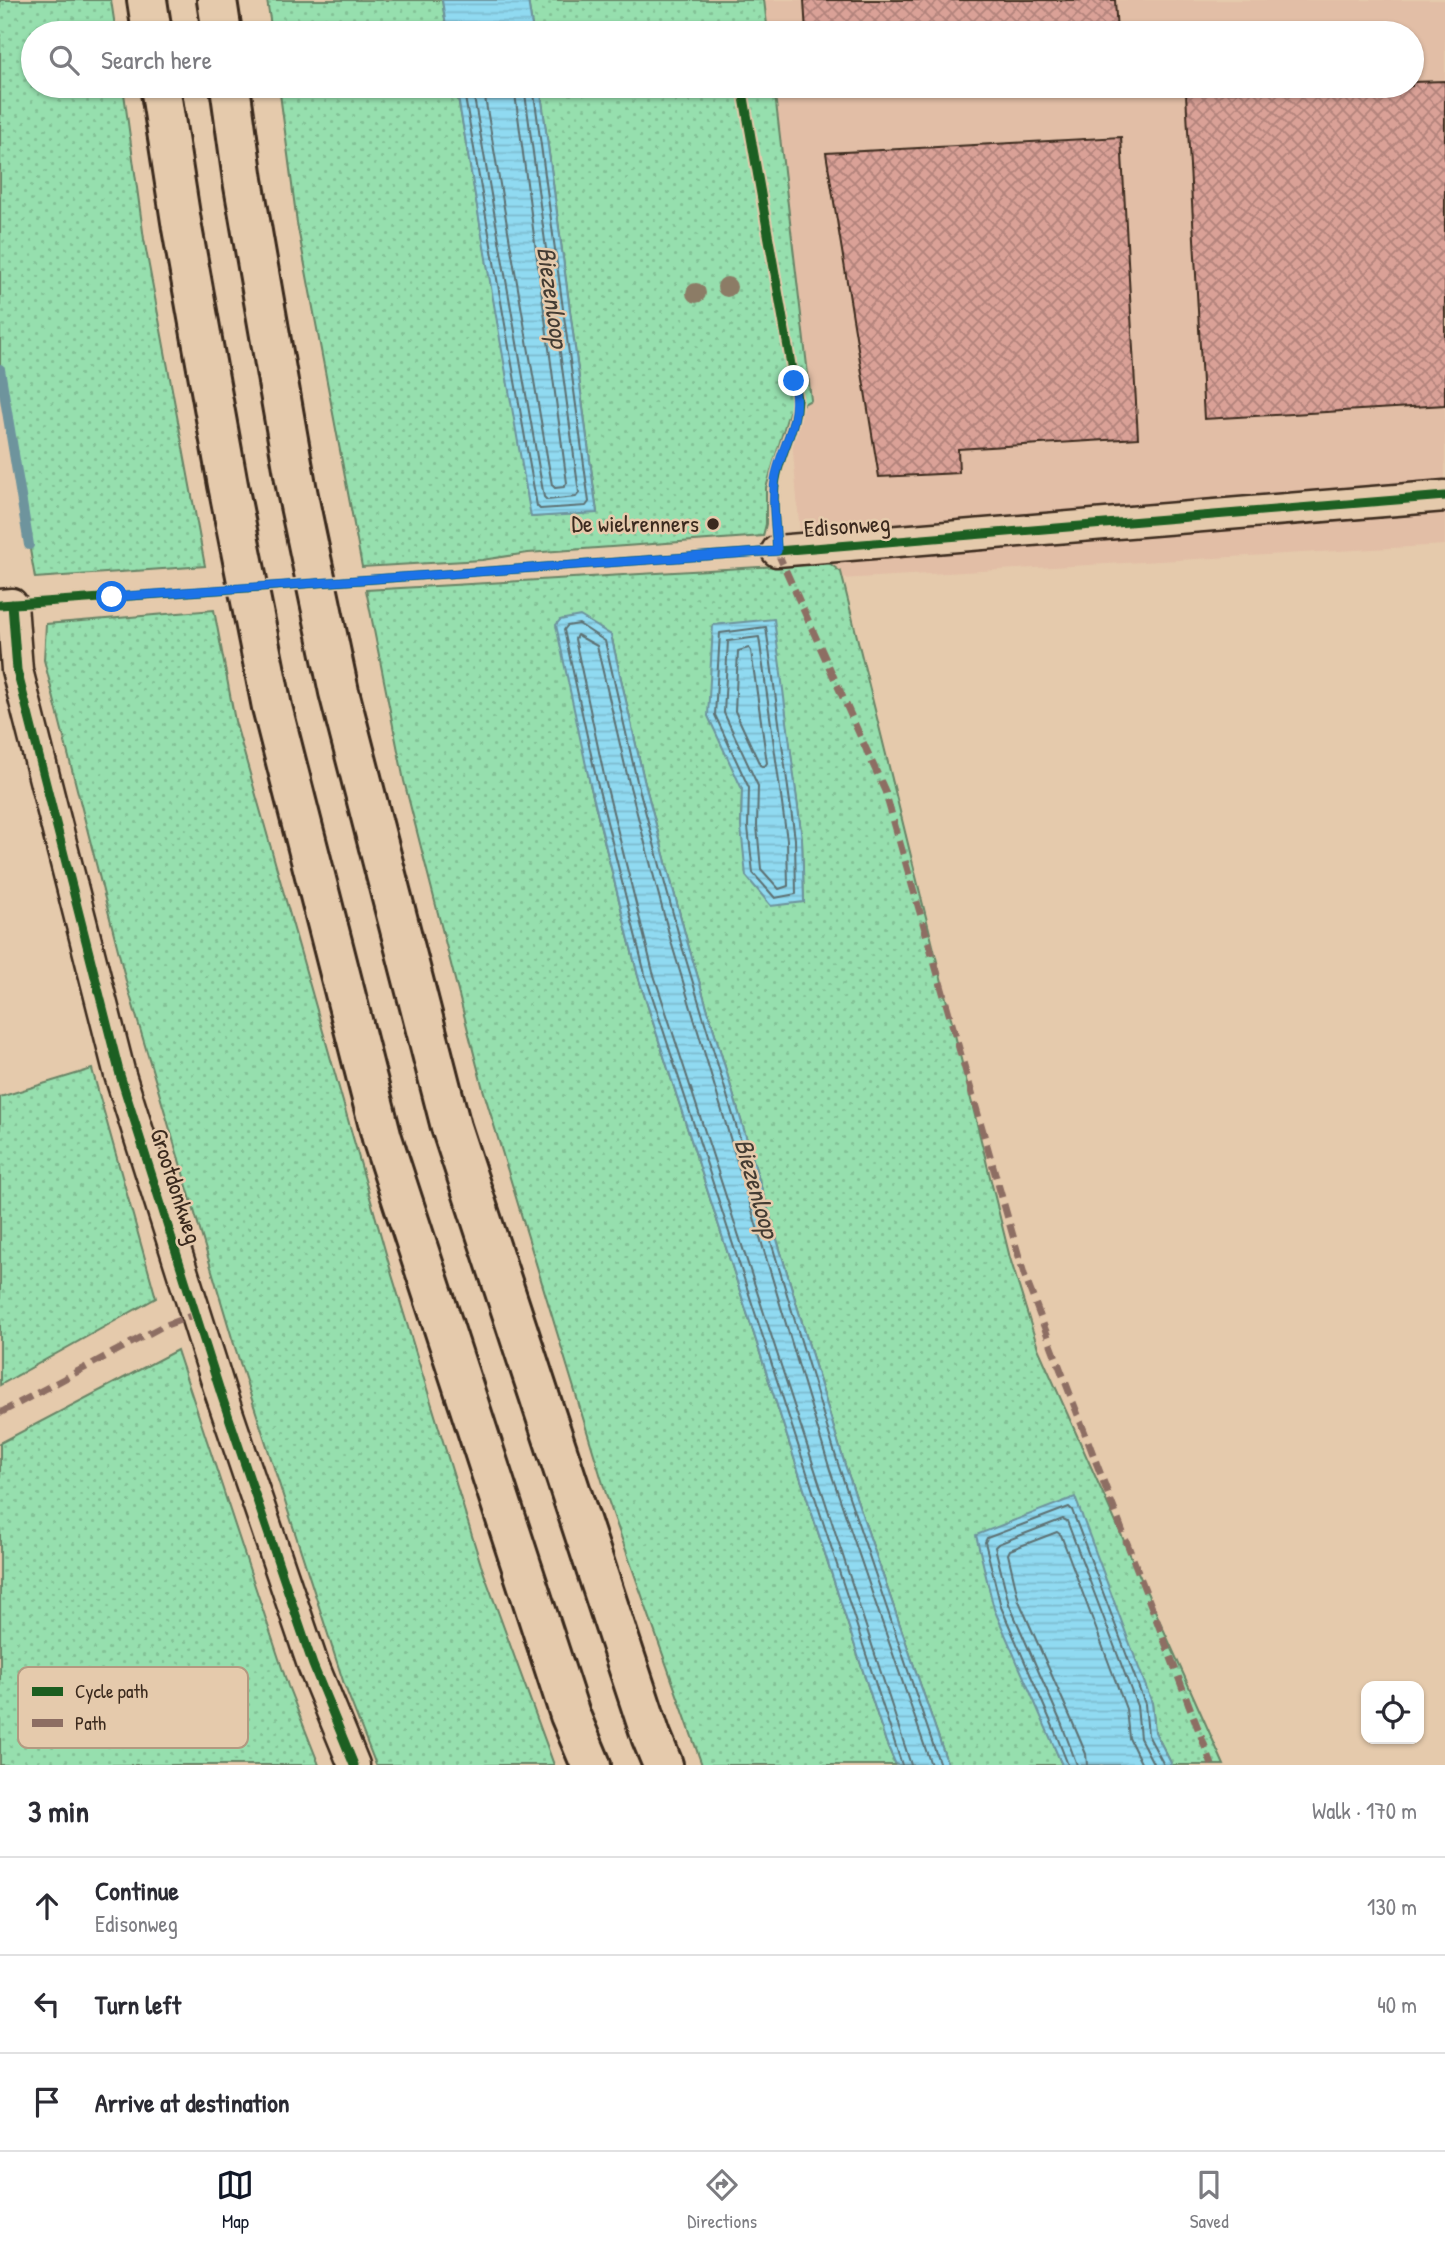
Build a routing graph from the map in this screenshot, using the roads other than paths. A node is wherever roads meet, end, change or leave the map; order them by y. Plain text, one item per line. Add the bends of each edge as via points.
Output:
1 (147, 0) edge
2 (217, 0) edge
3 (150, 21) edge
4 (220, 21) edge
5 (162, 98) edge
6 (232, 98) edge
7 (1445, 496) edge
8 (777, 551) dead end
9 (6, 605) edge
10 (354, 1765) edge
11 (591, 1765) edge
12 (663, 1765) edge

1 - 3 highway
2 - 4 highway
5 - 11 highway via 228,485 272,707 382,1138 570,1715
6 - 12 highway via 297,491 339,692 451,1127
7 - 8 street, Edisonweg
9 - 10 street, Grootdonkweg via 17,670 120,1075 304,1640

